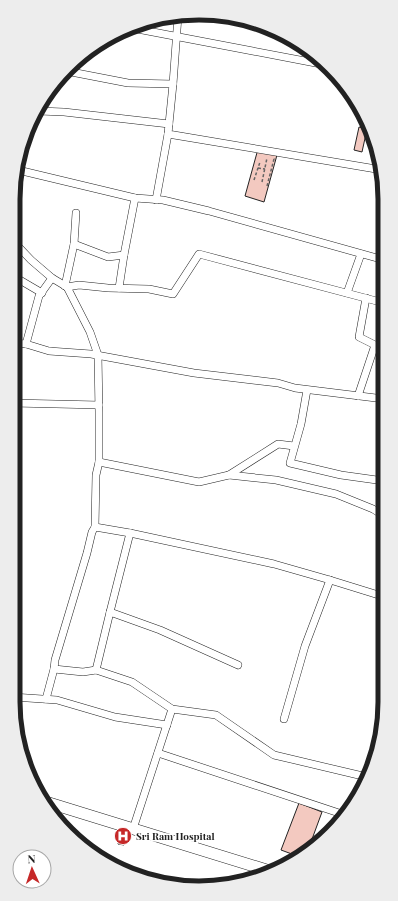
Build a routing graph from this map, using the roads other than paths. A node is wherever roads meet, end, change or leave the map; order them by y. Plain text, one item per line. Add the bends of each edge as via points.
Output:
1 (177, 22) edge
2 (140, 29) edge
3 (176, 36) junction
4 (316, 63) edge
5 (72, 72) edge
6 (173, 84) junction
7 (43, 111) edge
8 (169, 124) junction
9 (168, 134) junction
10 (23, 169) edge
11 (375, 169) edge
12 (135, 198) junction
13 (156, 200) junction
14 (76, 212) dead end
15 (74, 244) junction
16 (20, 248) edge
17 (361, 254) junction
18 (124, 255) junction
19 (378, 258) edge
20 (52, 278) junction
21 (20, 280) edge
22 (66, 286) junction
23 (119, 288) junction
24 (42, 293) junction
25 (347, 293) junction
26 (366, 298) junction
27 (378, 301) edge
28 (20, 344) edge
29 (26, 344) junction
30 (98, 355) junction
31 (307, 390) junction
32 (358, 396) junction
33 (378, 398) edge
34 (20, 402) edge
35 (99, 405) junction
36 (294, 446) junction
37 (99, 462) junction
38 (229, 475) junction
39 (378, 480) edge
40 (378, 512) edge
41 (95, 527) junction
42 (130, 533) junction
43 (330, 580) junction
44 (378, 595) edge
45 (110, 612) junction
46 (238, 665) dead end
47 (54, 669) junction
48 (96, 670) junction
49 (20, 697) edge
50 (46, 699) junction
51 (172, 709) junction
52 (284, 719) dead end
53 (167, 725) junction
54 (158, 753) junction
55 (362, 776) edge
56 (52, 804) edge
57 (339, 813) edge
58 (133, 829) junction
59 (264, 869) edge

1 - 3 street
2 - 3 street
3 - 4 street
3 - 6 street
5 - 6 street via 128,83
6 - 8 street
7 - 8 street
8 - 9 street
9 - 11 street
9 - 13 street
10 - 12 street
12 - 13 street
12 - 18 street
13 - 17 street via 209,211
14 - 15 street
15 - 18 street via 108,257
15 - 22 street
16 - 20 street
17 - 19 street
17 - 25 street
18 - 23 street
20 - 22 street
20 - 24 street
21 - 24 street
22 - 23 street
22 - 30 street via 90,332
23 - 25 street via 149,289 173,294 199,254
24 - 29 street
25 - 26 street
26 - 27 street
26 - 32 street via 359,337 375,345
28 - 29 street
29 - 30 street via 49,351
30 - 31 street
30 - 35 street
31 - 32 street
31 - 36 street
32 - 33 street
34 - 35 street
35 - 37 street
36 - 38 street via 278,444
36 - 39 street via 290,463 341,475
37 - 38 street via 199,482
37 - 41 street via 96,475
38 - 40 street via 276,480 336,494
41 - 42 street
41 - 47 street
42 - 43 street via 274,564
42 - 45 street
43 - 44 street
43 - 52 street via 305,646
45 - 46 street via 160,630
45 - 48 street
47 - 48 street via 83,672
47 - 50 street
48 - 51 street via 132,682
49 - 50 street
50 - 53 street via 115,718
51 - 53 street
51 - 55 street via 216,715 274,756
53 - 54 street
54 - 57 street
54 - 58 street
56 - 58 main road
58 - 59 main road

